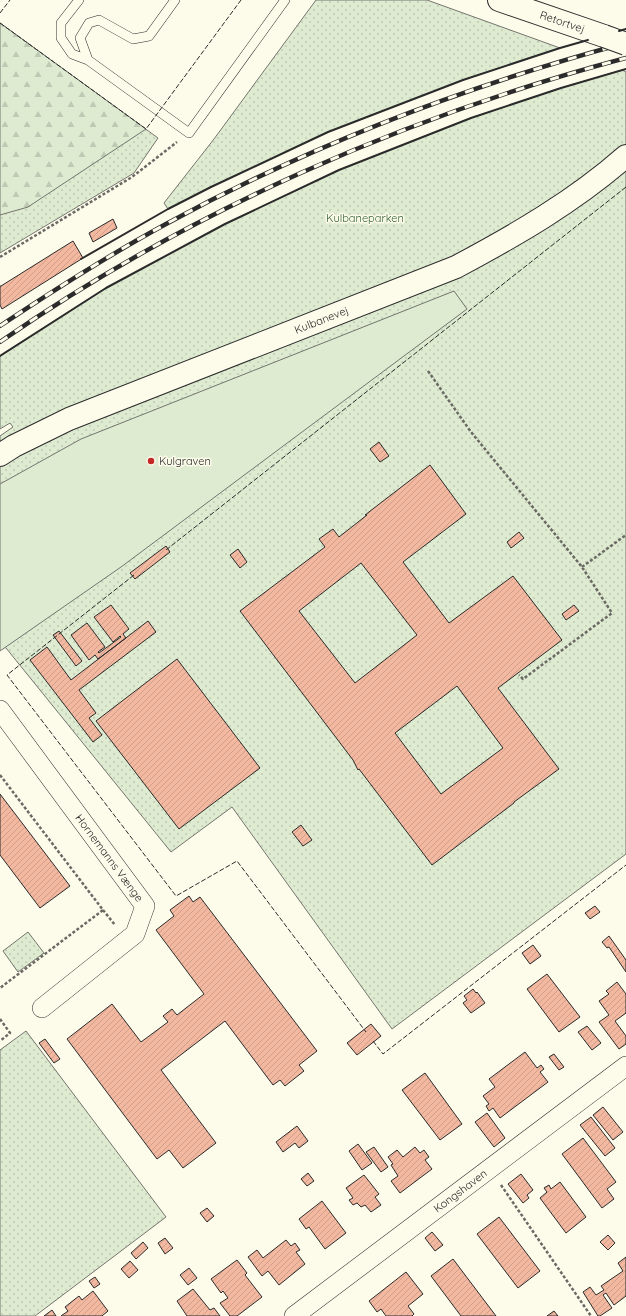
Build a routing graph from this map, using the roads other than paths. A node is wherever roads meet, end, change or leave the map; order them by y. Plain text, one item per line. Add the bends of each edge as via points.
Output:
1 (79, 0) edge
2 (175, 0) edge
3 (285, 0) edge
4 (499, 0) edge
5 (626, 44) edge
6 (88, 60) junction
7 (626, 156) edge
8 (0, 455) edge
9 (0, 710) edge
10 (42, 1008) dead end
11 (626, 1066) edge
12 (294, 1316) edge

1 - 6 lane via 61,23 61,38 72,54
2 - 6 lane via 149,36 133,39 99,20 89,23 80,38
3 - 6 lane via 189,133
4 - 5 street, Retortvej, bridge
7 - 8 street, Kulbanevej via 565,204 456,267 69,419
9 - 10 street, Hornemanns Vænge via 145,906 135,934
11 - 12 street, Kongshaven

